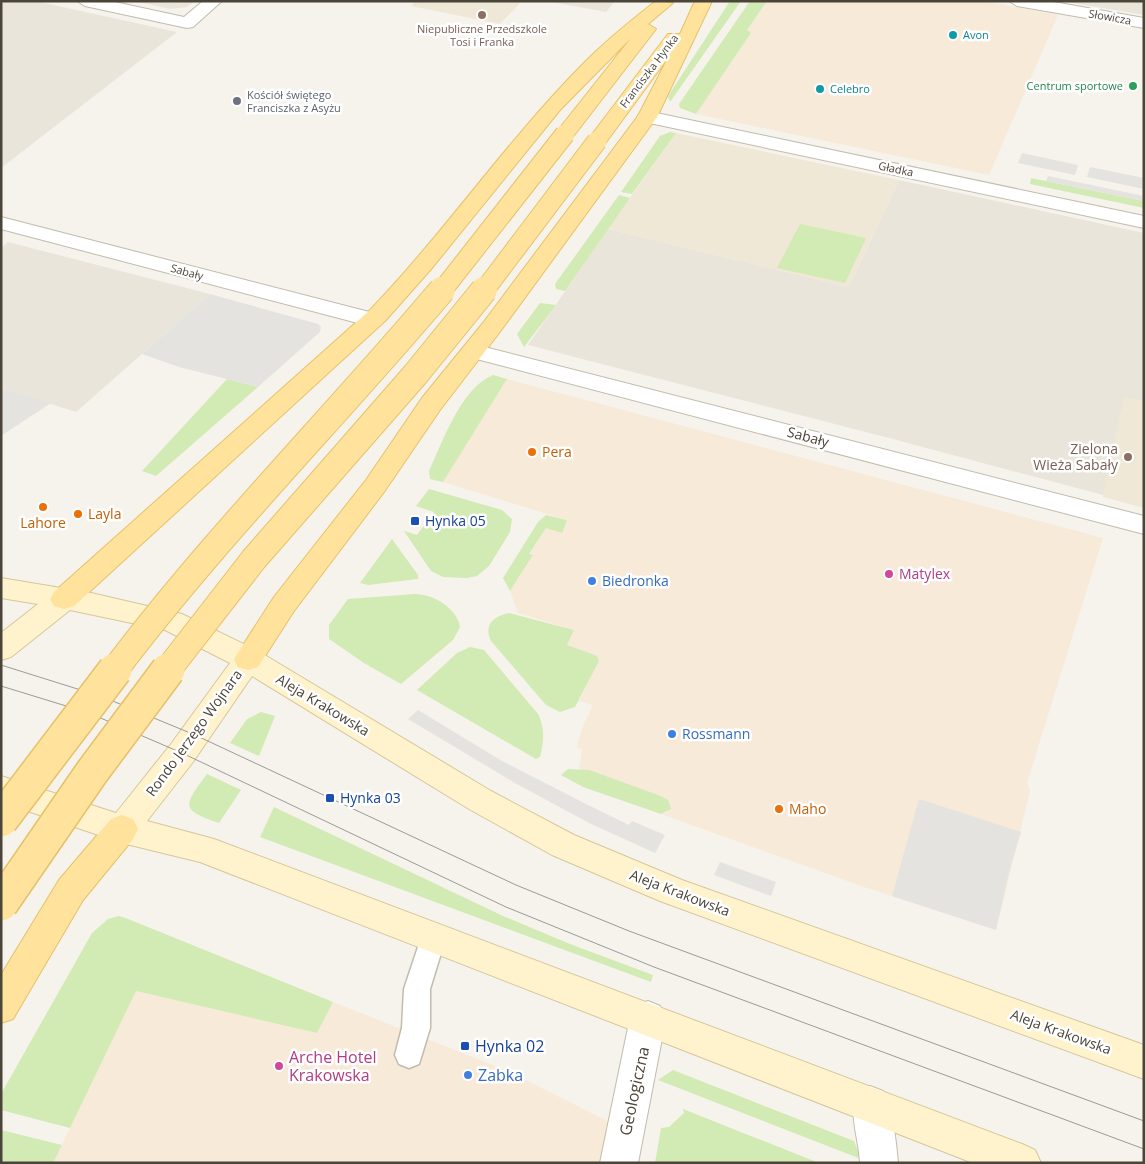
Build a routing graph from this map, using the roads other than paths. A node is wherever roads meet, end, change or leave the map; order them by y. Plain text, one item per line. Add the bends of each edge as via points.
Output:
1 (85, 1) edge
2 (214, 1) edge
3 (702, 1) edge
4 (1017, 1) edge
5 (664, 2) edge
6 (1144, 23) edge
7 (647, 117) junction
8 (1144, 222) edge
9 (1, 223) edge
10 (373, 320) junction
11 (473, 351) junction
12 (1144, 525) edge
13 (1, 588) edge
14 (64, 599) junction
15 (1, 649) edge
16 (248, 659) junction
17 (1, 789) edge
18 (1, 820) edge
19 (122, 829) junction
20 (1, 904) edge
21 (434, 938) junction
22 (1, 1007) edge
23 (648, 1018) junction
24 (409, 1055) dead end
25 (1144, 1062) edge
26 (870, 1104) junction
27 (619, 1163) edge
28 (879, 1163) edge
29 (1022, 1163) edge

1 - 2 street via 187,23
3 - 7 main road
3 - 20 main road, Franciszka Hynka, bridge via 479,298 256,558 173,662
4 - 6 street, Słowicza
5 - 10 main road via 624,32 550,110 447,237
5 - 18 main road, Franciszka Hynka, bridge via 643,34 444,289 209,553 125,656
7 - 8 street, Gładka
7 - 11 main road
9 - 10 street, Sabały
10 - 14 main road
11 - 12 street, Sabały
11 - 16 main road via 430,404 375,486 284,604
13 - 14 main road
14 - 15 main road
14 - 16 main road, Rondo Jerzego Wojnara via 172,621
16 - 19 main road, Rondo Jerzego Wojnara via 182,753
16 - 25 main road, Aleja Krakowska via 480,800 563,845 690,898
17 - 19 main road
19 - 21 main road via 203,849
19 - 22 main road via 70,890
21 - 23 main road
21 - 24 lane via 417,989 416,1028
23 - 26 main road
23 - 27 street, Geologiczna
26 - 28 street
26 - 29 main road

